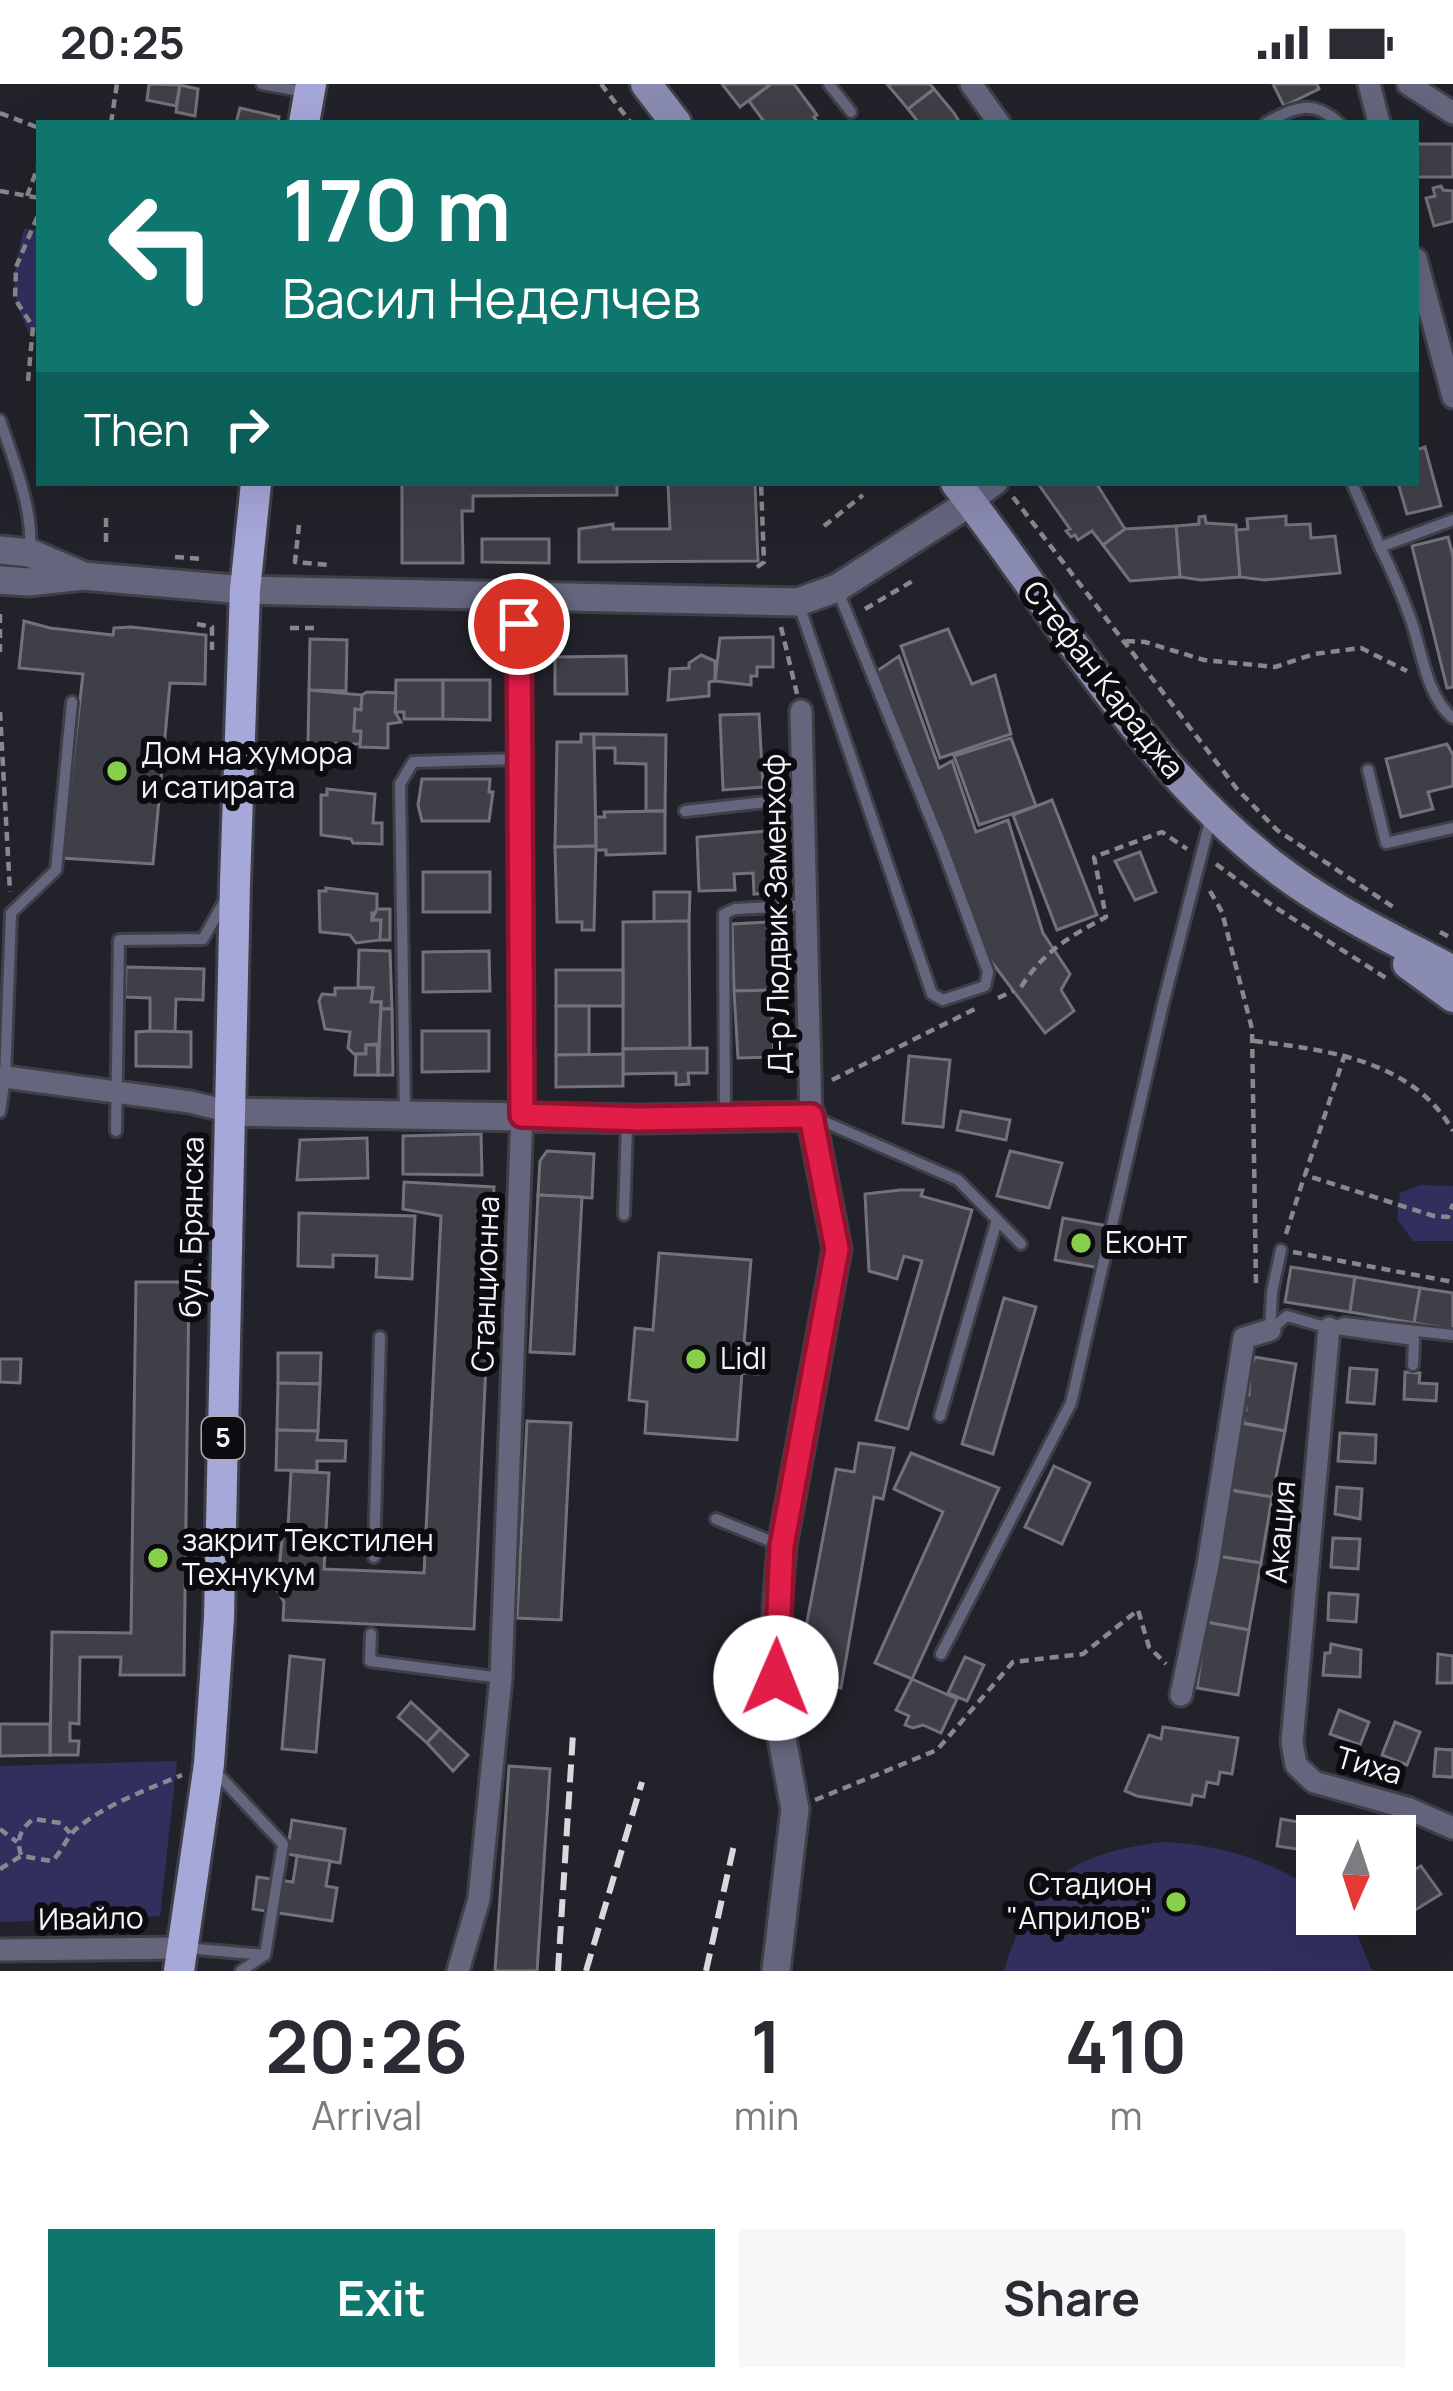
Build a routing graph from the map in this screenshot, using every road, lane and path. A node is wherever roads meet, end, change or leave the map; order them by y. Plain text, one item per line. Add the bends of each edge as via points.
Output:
1 (117, 84) edge
2 (262, 84) edge
3 (601, 84) edge
4 (646, 84) edge
5 (829, 84) edge
6 (971, 84) edge
7 (1369, 84) edge
8 (1408, 84) edge
9 (308, 100) edge
10 (851, 112) dead end
11 (0, 113) edge
12 (1453, 113) edge
13 (111, 120) edge
14 (629, 120) edge
15 (674, 120) edge
16 (997, 120) edge
17 (1271, 120) edge
18 (1336, 120) edge
19 (1378, 120) edge
20 (36, 127) edge
21 (36, 172) edge
22 (0, 191) edge
23 (27, 196) junction
24 (36, 198) edge
25 (36, 220) edge
26 (1419, 270) edge
27 (28, 381) dead end
28 (1453, 397) edge
29 (0, 420) edge
30 (256, 486) edge
31 (761, 486) edge
32 (1002, 486) edge
33 (1353, 486) edge
34 (963, 493) edge
35 (863, 495) dead end
36 (106, 518) dead end
37 (1453, 520) edge
38 (299, 525) dead end
39 (824, 526) dead end
40 (106, 544) dead end
41 (1380, 547) junction
42 (0, 550) edge
43 (30, 553) junction
44 (176, 557) dead end
45 (204, 559) dead end
46 (347, 567) dead end
47 (757, 567) dead end
48 (82, 576) junction
49 (916, 579) dead end
50 (14, 581) edge
51 (837, 588) junction
52 (244, 590) junction
53 (520, 596) junction
54 (798, 602) junction
55 (0, 614) edge
56 (197, 624) dead end
57 (781, 627) dead end
58 (872, 627) dead end
59 (290, 628) dead end
60 (317, 628) dead end
61 (1126, 641) junction
62 (212, 650) dead end
63 (0, 652) edge
64 (72, 702) dead end
65 (1441, 703) junction
66 (801, 711) joint
67 (0, 712) edge
68 (1453, 718) edge
69 (520, 759) junction
70 (1368, 770) dead end
71 (806, 798) junction
72 (685, 811) dead end
73 (1212, 814) junction
74 (1453, 828) edge
75 (1197, 867) junction
76 (1233, 877) dead end
77 (235, 884) junction
78 (1322, 900) junction
79 (808, 905) junction
80 (1222, 912) dead end
81 (11, 913) junction
82 (1408, 917) dead end
83 (1438, 931) dead end
84 (1453, 938) edge
85 (1453, 971) edge
86 (1391, 981) dead end
87 (1021, 987) dead end
88 (1012, 991) dead end
89 (1453, 997) edge
90 (1253, 1041) junction
91 (1345, 1054) junction
92 (5, 1077) junction
93 (117, 1093) junction
94 (811, 1104) junction
95 (0, 1112) edge
96 (231, 1112) junction
97 (405, 1114) junction
98 (522, 1115) junction
99 (725, 1118) junction
100 (628, 1119) junction
101 (1453, 1130) edge
102 (116, 1132) dead end
103 (1305, 1175) junction
104 (1453, 1204) edge
105 (624, 1215) dead end
106 (997, 1220) junction
107 (1021, 1244) dead end
108 (1280, 1250) junction
109 (1453, 1282) edge
110 (1272, 1292) junction
111 (1329, 1328) junction
112 (1270, 1330) junction
113 (1453, 1335) edge
114 (380, 1336) dead end
115 (1413, 1366) dead end
116 (940, 1415) dead end
117 (716, 1520) dead end
118 (782, 1546) junction
119 (374, 1557) dead end
120 (371, 1634) dead end
121 (941, 1654) dead end
122 (501, 1678) junction
123 (1182, 1688) joint
124 (1292, 1742) joint
125 (209, 1764) junction
126 (795, 1809) junction
127 (1453, 1828) edge
128 (0, 1829) edge
129 (70, 1833) junction
130 (17, 1842) junction
131 (21, 1856) junction
132 (0, 1869) edge
133 (0, 1950) edge
134 (265, 1955) junction
135 (181, 1959) edge
136 (241, 1971) edge
137 (458, 1971) edge
138 (776, 1971) edge

1 - 13 path
2 - 9 lane
3 - 14 path
4 - 15 main road
5 - 10 lane
6 - 16 street
7 - 19 street
8 - 12 street
11 - 20 path
17 - 18 lane via 1293,107 1325,110
21 - 23 path
22 - 23 path
23 - 24 path
25 - 27 path via 16,267 15,299 33,327
26 - 28 street
29 - 43 lane
30 - 52 main road, бул. Брянска / 5
31 - 47 path via 764,562
32 - 61 path
33 - 41 lane
34 - 51 street
34 - 73 main road, Стефан Караджа via 1121,713
35 - 39 path
36 - 40 path
37 - 41 lane
38 - 46 path via 295,562
41 - 65 lane
42 - 43 street
43 - 48 street
43 - 50 street
44 - 45 path
48 - 50 street
48 - 52 street
49 - 58 path via 865,608
51 - 54 street
51 - 54 lane via 942,847 988,972 985,986 943,1000 932,994
52 - 53 street
52 - 77 main road, бул. Брянска / 5
53 - 54 street
53 - 69 street, Станционна
55 - 63 path
56 - 62 path via 212,627
57 - 66 path
59 - 60 path
61 - 65 path via 1274,668 1361,648 1405,669
61 - 82 path via 1186,727 1277,830
64 - 81 lane via 56,870
65 - 68 lane
66 - 71 street, Д-р Людвик Заменхоф
67 - 81 path
69 - 97 lane via 413,762 400,784
69 - 98 street, Станционна
70 - 74 lane via 1385,843
71 - 72 lane
71 - 79 street, Д-р Людвик Заменхоф
73 - 75 lane
73 - 78 main road, Стефан Караджа
75 - 87 path via 1184,845 1162,832 1094,857 1106,917 1038,960
75 - 121 lane via 1071,1403
76 - 86 path
77 - 93 lane via 202,939 118,940
77 - 96 main road, бул. Брянска / 5
78 - 85 main road, Стефан Караджа
78 - 89 main road
79 - 94 street, Д-р Людвик Заменхоф
79 - 99 lane via 724,914
80 - 90 path
81 - 92 lane
83 - 84 path
88 - 94 path
90 - 91 path
90 - 110 path via 1254,1283
91 - 101 path via 1423,1090
91 - 103 path
92 - 93 street
92 - 95 lane
93 - 96 street
93 - 102 lane
94 - 99 street
94 - 106 lane via 958,1180
94 - 118 street via 837,1249
96 - 97 street
96 - 125 main road, бул. Брянска / 5
97 - 98 street
98 - 100 street
98 - 122 street, Станционна
99 - 100 street
100 - 105 lane
103 - 104 path via 1434,1216 1448,1217
103 - 108 path
106 - 107 lane
106 - 116 lane
108 - 109 path
108 - 110 lane
110 - 112 lane
111 - 112 lane via 1287,1316
111 - 113 lane via 1343,1322
111 - 115 lane via 1414,1340
111 - 124 street, Акация
112 - 123 street via 1244,1338
114 - 119 lane
117 - 118 lane
118 - 126 street via 776,1695
120 - 122 lane via 370,1661
122 - 137 street, Станционна via 478,1899
123 - 126 path via 1149,1647 1138,1610 1083,1654 1012,1662 937,1750
124 - 127 street, Тиха via 1296,1766 1314,1782
125 - 129 path
125 - 134 lane via 283,1844
125 - 135 main road, бул. Брянска / 5
126 - 138 street
128 - 130 path
129 - 130 path via 61,1823 33,1819
129 - 131 path via 52,1861
130 - 131 path
131 - 132 path
133 - 135 street, Ивайло
134 - 135 lane
134 - 136 lane

